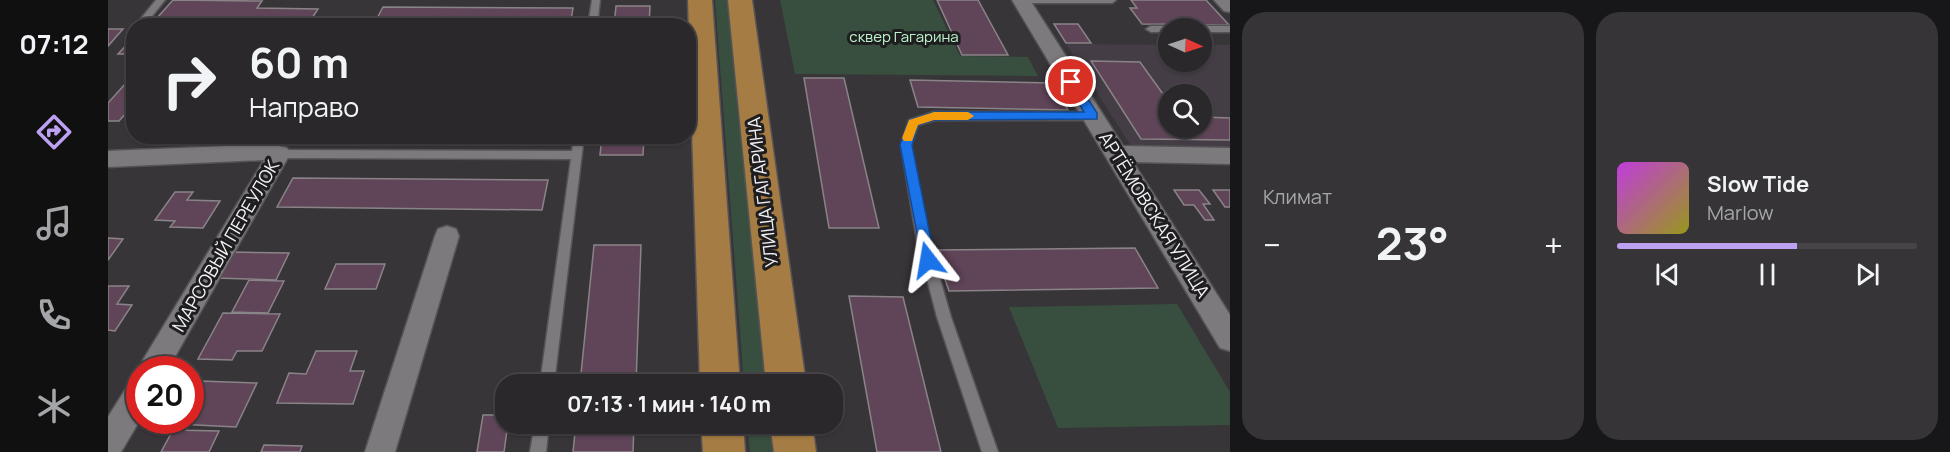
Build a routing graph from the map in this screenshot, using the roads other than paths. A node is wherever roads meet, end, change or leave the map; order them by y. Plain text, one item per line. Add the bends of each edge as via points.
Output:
1 (160, 0) edge
2 (596, 0) edge
3 (700, 0) edge
4 (740, 0) edge
5 (1022, 0) edge
6 (1112, 0) edge
7 (1223, 0) edge
8 (1230, 7) edge
9 (146, 18) edge
10 (593, 18) edge
11 (1151, 29) dead end
12 (1158, 29) edge
13 (1212, 29) edge
14 (1230, 29) edge
15 (1093, 116) junction
16 (578, 144) edge
17 (279, 154) junction
18 (1116, 154) junction
19 (576, 155) junction
20 (1230, 156) edge
21 (108, 159) edge
22 (447, 236) dead end
23 (1230, 339) edge
24 (161, 356) edge
25 (548, 374) edge
26 (719, 374) edge
27 (785, 374) edge
28 (126, 415) edge
29 (540, 434) edge
30 (723, 434) edge
31 (793, 434) edge
32 (108, 445) edge
33 (380, 452) edge
34 (538, 452) edge
35 (724, 452) edge
36 (795, 452) edge
37 (990, 452) edge

1 - 9 lane
2 - 10 lane
3 - 26 main road
4 - 27 main road, УЛИЦА ГАГАРИНА
5 - 6 lane
5 - 15 street, АРТЁМОВСКАЯ УЛИЦА
7 - 8 street
11 - 12 lane
13 - 14 lane
15 - 18 street, АРТЁМОВСКАЯ УЛИЦА
15 - 37 lane via 934,116 913,123 906,145 926,252
16 - 19 lane
17 - 19 lane
17 - 21 street
17 - 24 street, МАРСОВЫЙ ПЕРЕУЛОК
18 - 20 street
18 - 23 street, АРТЁМОВСКАЯ УЛИЦА
19 - 25 lane
22 - 33 street
28 - 32 street
29 - 34 lane
30 - 35 main road
31 - 36 main road

